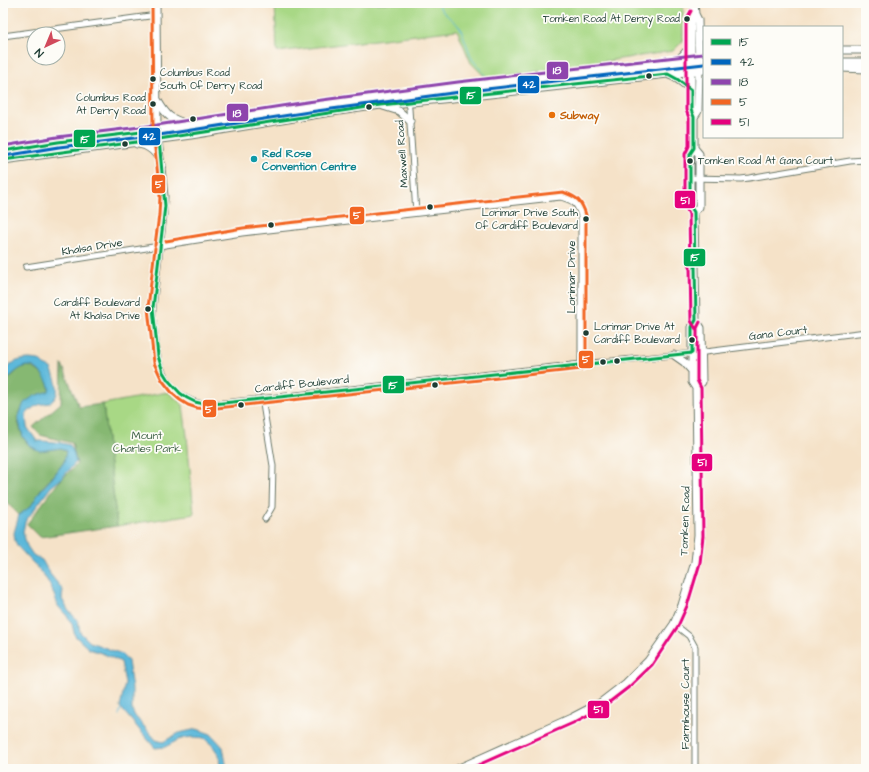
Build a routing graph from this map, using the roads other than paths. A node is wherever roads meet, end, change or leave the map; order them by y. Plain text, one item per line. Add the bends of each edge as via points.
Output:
1 (157, 3) edge
2 (694, 3) edge
3 (695, 14) junction
4 (157, 15) junction
5 (3, 36) edge
6 (699, 36) junction
7 (703, 44) edge
8 (691, 45) junction
9 (843, 50) edge
10 (866, 50) edge
11 (698, 60) edge
12 (675, 62) junction
13 (843, 62) edge
14 (866, 62) edge
15 (843, 67) edge
16 (866, 68) edge
17 (698, 70) edge
18 (668, 74) junction
19 (703, 86) edge
20 (691, 90) junction
21 (408, 94) junction
22 (699, 95) junction
23 (158, 101) junction
24 (408, 103) junction
25 (381, 105) junction
26 (694, 117) junction
27 (410, 121) junction
28 (192, 125) junction
29 (158, 130) junction
30 (158, 139) junction
31 (131, 143) junction
32 (694, 148) junction
33 (3, 151) edge
34 (3, 160) edge
35 (866, 160) edge
36 (162, 165) junction
37 (690, 178) junction
38 (698, 178) junction
39 (694, 212) junction
40 (416, 213) junction
41 (160, 247) junction
42 (26, 267) dead end
43 (696, 320) junction
44 (866, 332) edge
45 (701, 352) junction
46 (692, 353) junction
47 (674, 354) junction
48 (581, 364) junction
49 (692, 371) junction
50 (696, 388) junction
51 (262, 398) junction
52 (265, 519) dead end
53 (674, 624) junction
54 (457, 769) edge
55 (695, 769) edge

1 - 4 street, Cardiff Boulevard
2 - 3 main road, Tomken Road
3 - 6 main road, Tomken Road
3 - 8 main road, Tomken Road via 691,20
4 - 5 street
4 - 23 street, Cardiff Boulevard
6 - 7 main road
6 - 11 main road, Tomken Road
8 - 11 main road, Tomken Road
8 - 12 main road
9 - 10 main road
11 - 12 main road
11 - 17 main road, Tomken Road
12 - 21 main road
13 - 14 main road
15 - 16 highway
17 - 18 main road
17 - 20 main road, Tomken Road
17 - 22 main road, Tomken Road
18 - 20 main road
18 - 24 main road
19 - 22 main road
20 - 26 main road, Tomken Road via 691,110
21 - 24 street, Maxwell Road
21 - 28 main road
22 - 26 main road, Tomken Road via 698,111
23 - 28 main road via 170,118
23 - 29 street, Cardiff Boulevard
24 - 25 main road
24 - 27 street, Maxwell Road
25 - 27 main road via 399,111
25 - 30 main road
26 - 32 main road, Tomken Road
27 - 40 street, Maxwell Road
28 - 29 main road
29 - 30 street, Cardiff Boulevard
29 - 33 main road
30 - 31 main road
30 - 36 street, Cardiff Boulevard
31 - 34 main road
31 - 36 main road via 143,144 152,149
32 - 37 main road, Tomken Road via 690,154
32 - 38 main road, Tomken Road via 699,154
35 - 38 street via 741,179
36 - 41 street, Cardiff Boulevard via 164,206
37 - 38 street
37 - 39 main road, Tomken Road via 690,206
38 - 39 main road, Tomken Road via 699,207
39 - 43 main road, Tomken Road
40 - 41 street, Lorimar Drive via 242,233
40 - 48 street, Lorimar Drive via 561,197 572,200 581,216
41 - 42 street, Khalsa Drive
41 - 51 street, Cardiff Boulevard via 153,316 158,358 167,380 176,391 195,403
43 - 45 main road, Tomken Road via 701,328
43 - 46 main road, Tomken Road via 692,327
44 - 45 street, Gana Court
45 - 46 street, Gana Court
45 - 50 main road, Tomken Road via 702,382
46 - 47 street, Cardiff Boulevard
46 - 49 main road, Tomken Road
47 - 48 street, Cardiff Boulevard
47 - 49 main road
48 - 51 street, Cardiff Boulevard
49 - 50 main road, Tomken Road via 692,382
50 - 53 main road, Tomken Road via 698,535 695,562
51 - 52 street via 273,466 272,507
53 - 54 main road, Tomken Road via 648,661 626,683 600,703
53 - 55 street, Farmhouse Court via 689,636 695,648

